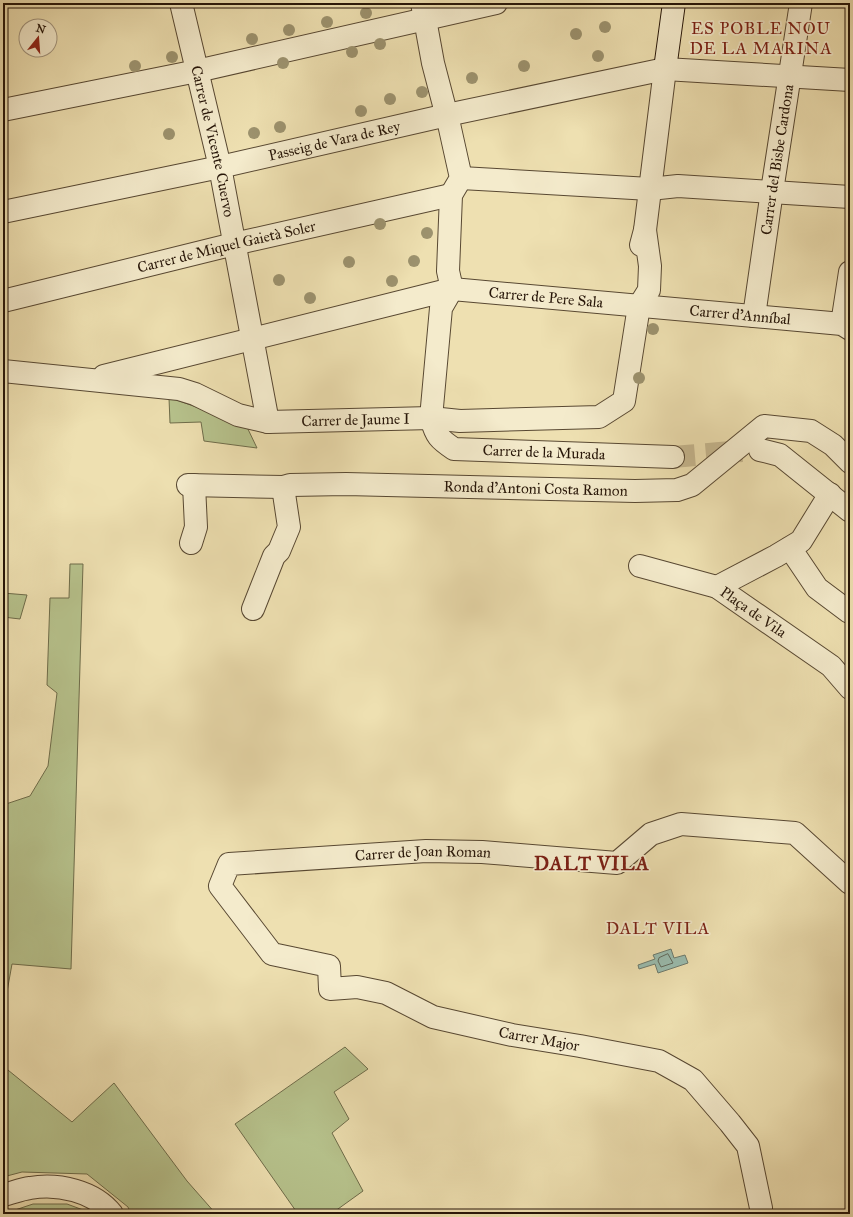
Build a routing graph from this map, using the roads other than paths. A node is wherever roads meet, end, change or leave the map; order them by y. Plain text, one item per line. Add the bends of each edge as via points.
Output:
1 (181, 3) edge
2 (496, 3) edge
3 (674, 3) edge
4 (801, 3) edge
5 (423, 11) edge
6 (665, 69) junction
7 (197, 71) junction
8 (790, 76) junction
9 (850, 80) edge
10 (3, 110) edge
11 (447, 114) junction
12 (220, 167) junction
13 (456, 186) junction
14 (650, 189) junction
15 (772, 191) junction
16 (850, 197) edge
17 (3, 212) edge
18 (234, 244) junction
19 (850, 272) edge
20 (452, 289) junction
21 (3, 301) edge
22 (638, 306) junction
23 (754, 316) junction
24 (846, 326) edge
25 (251, 338) junction
26 (3, 371) edge
27 (89, 379) junction
28 (431, 418) junction
29 (268, 422) junction
30 (760, 450) tunnel mouth
31 (674, 457) tunnel mouth
32 (850, 462) edge
33 (283, 487) junction
34 (830, 494) junction
35 (850, 511) edge
36 (193, 533) dead end
37 (790, 548) junction
38 (640, 566) dead end
39 (717, 587) junction
40 (253, 609) dead end
41 (849, 612) edge
42 (850, 688) edge
43 (850, 883) edge
44 (330, 989) joint
45 (3, 1195) edge
46 (761, 1208) dead end
47 (112, 1214) edge

1 - 7 street, Carrer de Vicente Cuervo
2 - 5 street
3 - 6 street
4 - 8 street, Carrer del Bisbe Cardona
5 - 7 street
5 - 11 street via 433,63
6 - 8 street, Passeig de Vara de Rey
6 - 11 street, Passeig de Vara de Rey
6 - 14 street
7 - 10 street
7 - 12 street, Carrer de Vicente Cuervo
8 - 9 street, Passeig de Vara de Rey
8 - 15 street, Carrer del Bisbe Cardona
11 - 12 street, Passeig de Vara de Rey
11 - 13 street
12 - 17 street, Passeig de Vara de Rey
12 - 18 street, Carrer de Vicente Cuervo
13 - 14 street, Carrer de Miquel Gaietà Soler
13 - 18 street, Carrer de Miquel Gaietà Soler
13 - 20 street via 448,271
14 - 15 street, Carrer de Miquel Gaietà Soler via 678,186
14 - 22 street via 645,230 633,288
15 - 16 street, Carrer de Miquel Gaietà Soler
15 - 23 street, Carrer del Bisbe Cardona
18 - 21 street, Carrer de Miquel Gaietà Soler
18 - 25 street, Carrer de Vicente Cuervo
19 - 24 street
20 - 22 street, Carrer de Pere Sala
20 - 25 street, Carrer de Jaume I
20 - 28 street via 442,308
22 - 23 street, Carrer d'Anníbal
22 - 28 street, Carrer de Jaume I via 624,401 599,417 460,421
23 - 24 street, Carrer d'Anníbal
25 - 27 street, Carrer de Jaume I
25 - 29 street, Carrer de Vicente Cuervo
26 - 27 street, Carrer de Jaume I
27 - 29 street, Carrer de Jaume I via 179,389 238,415
28 - 29 street, Carrer de Jaume I
28 - 31 street, Carrer de la Murada via 434,432 454,449
30 - 34 street via 780,455
32 - 33 street, Ronda d'Antoni Costa Ramon via 833,445 811,431 764,426 692,484 677,490 346,484
33 - 36 street, Ronda d'Antoni Costa Ramon via 191,485
33 - 40 street via 289,527 286,555 274,556
34 - 35 street
34 - 37 street via 801,541
37 - 39 street
37 - 41 street via 817,588
38 - 39 street, Plaça de Vila
39 - 42 street, Plaça de Vila via 830,666
43 - 44 street, Carrer de Joan Roman via 794,833 681,824 650,834 616,863 482,852 426,851 229,864 220,886 272,954 329,966
44 - 46 street, Carrer Major via 357,987 386,993 433,1017 512,1035 659,1062 693,1080 748,1146
45 - 47 street via 30,1188 70,1189 91,1197

